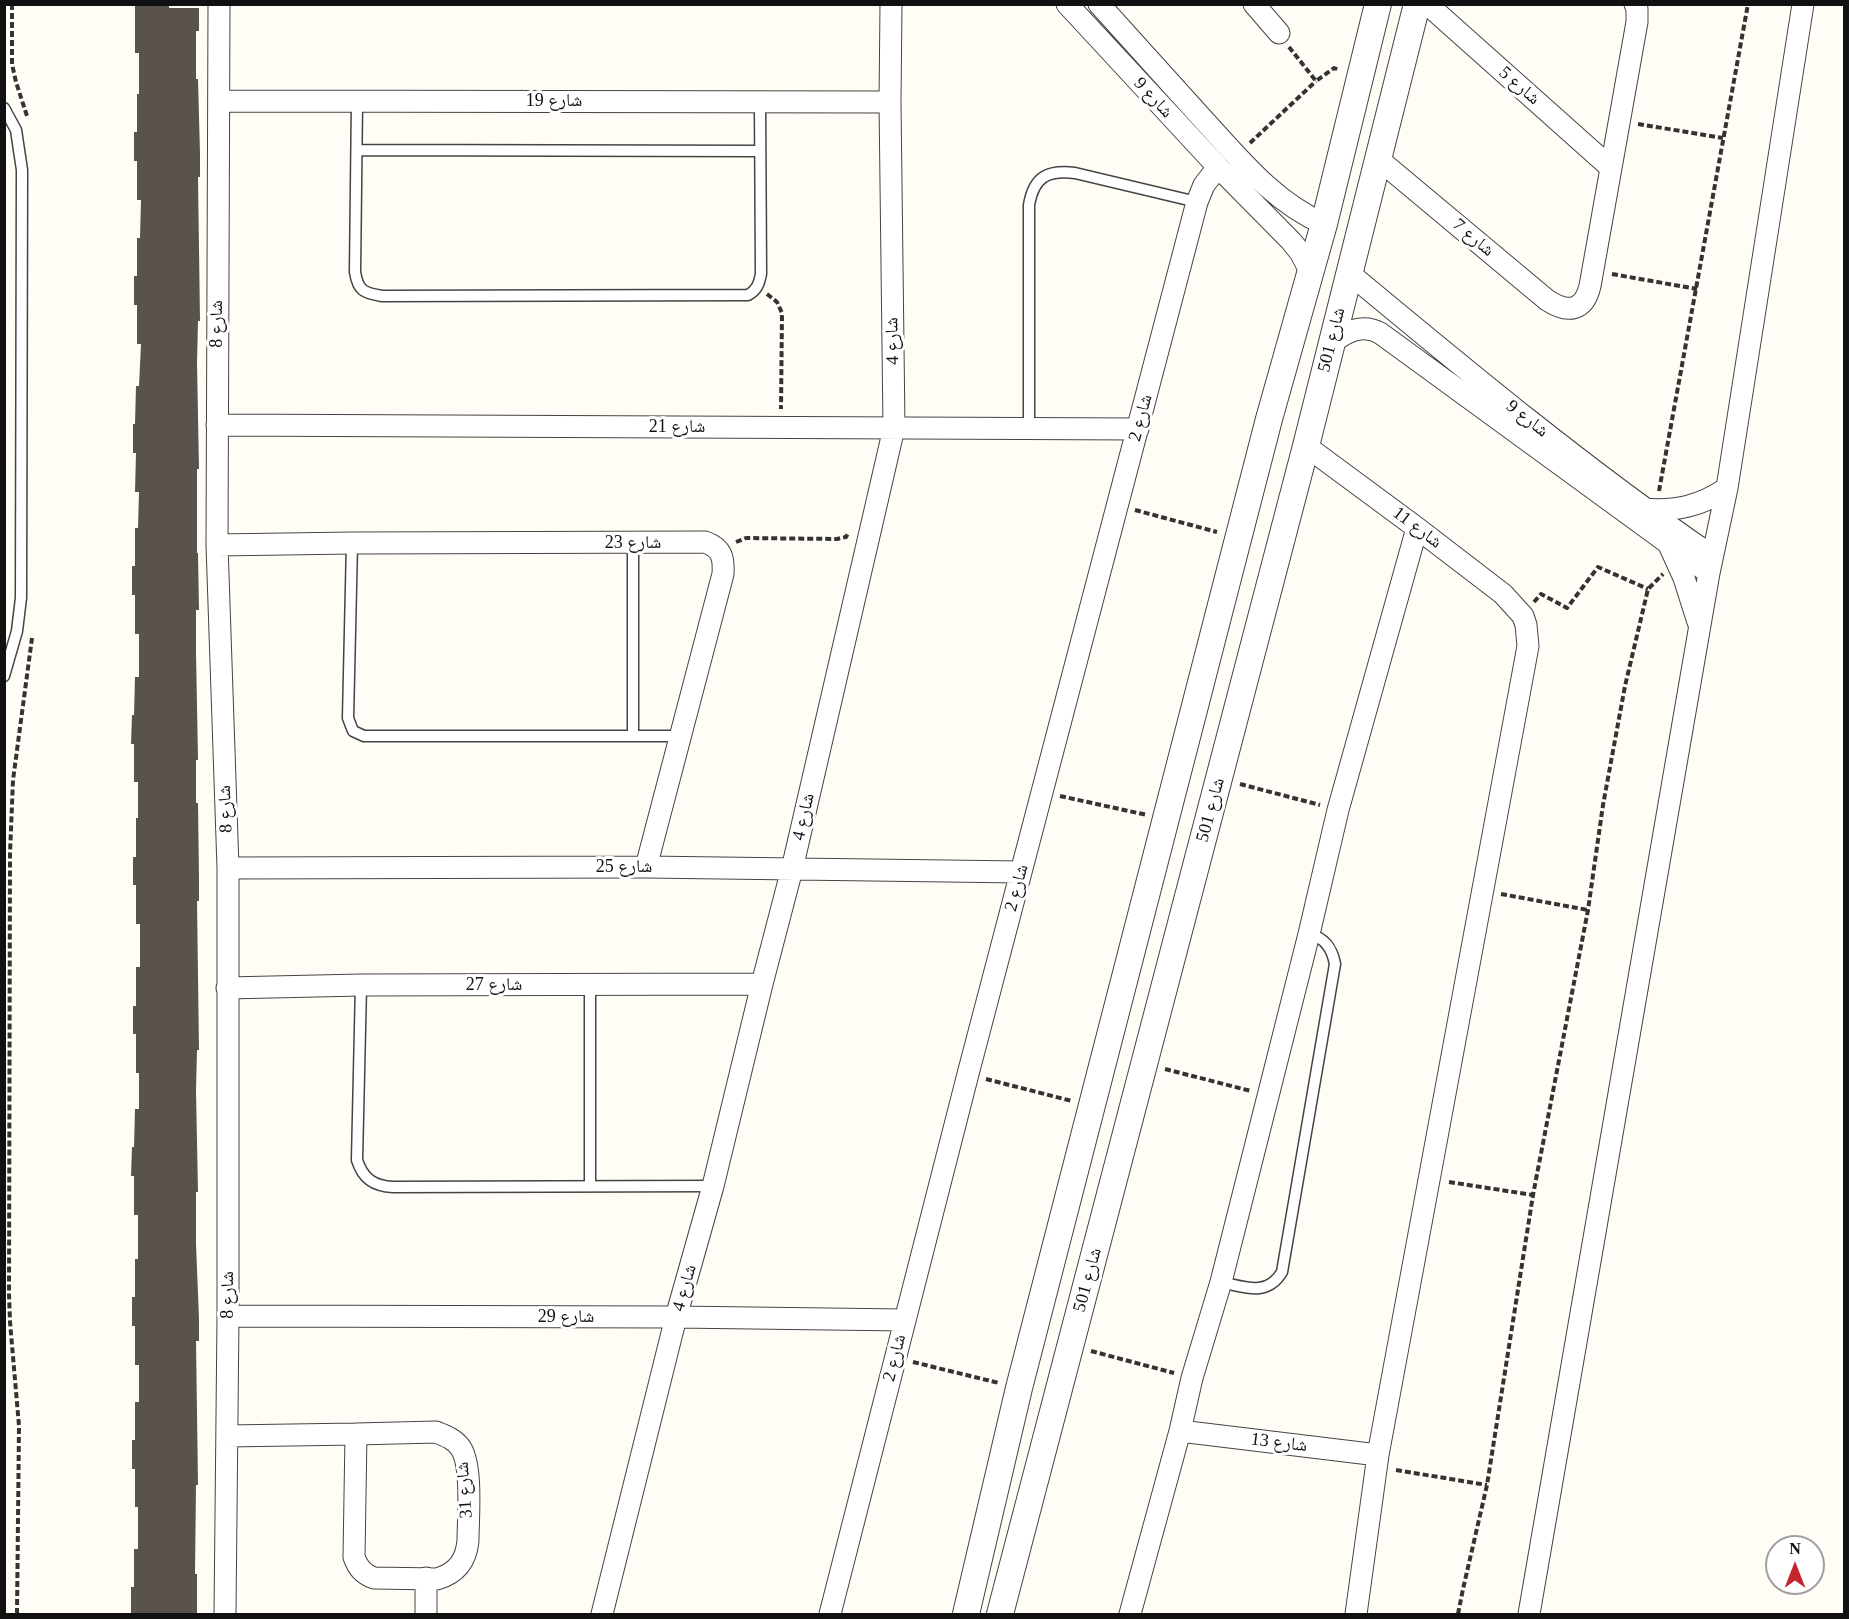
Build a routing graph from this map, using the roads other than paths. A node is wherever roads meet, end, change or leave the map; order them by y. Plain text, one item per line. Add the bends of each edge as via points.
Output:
1 (219, 4) edge
2 (891, 4) edge
3 (1067, 4) edge
4 (1100, 4) edge
5 (1254, 4) edge
6 (1378, 4) edge
7 (1417, 4) edge
8 (1427, 4) edge
9 (1803, 4) edge
10 (1636, 7) edge
11 (1279, 33) road end
12 (219, 101) junction
13 (357, 101) junction
14 (760, 102) junction
15 (890, 102) junction
16 (4, 108) edge
17 (357, 150) junction
18 (760, 151) junction
19 (1377, 158) junction
20 (1218, 167) junction
21 (1611, 168) junction
22 (1197, 202) junction
23 (1324, 224) junction
24 (1310, 271) junction
25 (1349, 273) junction
26 (1331, 344) junction
27 (217, 425) junction
28 (894, 428) junction
29 (1029, 429) junction
30 (1138, 429) junction
31 (1306, 446) junction
32 (1727, 488) junction
33 (1649, 509) junction
34 (1417, 528) junction
35 (352, 543) junction
36 (633, 543) junction
37 (217, 545) junction
38 (1673, 553) junction
39 (1710, 565) junction
40 (1700, 629) junction
41 (4, 676) edge
42 (633, 736) junction
43 (680, 736) junction
44 (646, 867) junction
45 (228, 868) junction
46 (792, 869) junction
47 (1021, 872) junction
48 (1309, 934) junction
49 (590, 984) junction
50 (762, 984) junction
51 (361, 985) junction
52 (227, 988) junction
53 (590, 1186) junction
54 (713, 1186) junction
55 (1221, 1282) junction
56 (228, 1316) junction
57 (676, 1317) junction
58 (904, 1320) junction
59 (1180, 1431) junction
60 (356, 1434) junction
61 (227, 1436) junction
62 (1377, 1460) junction
63 (426, 1578) junction
64 (225, 1614) edge
65 (426, 1614) edge
66 (603, 1614) edge
67 (830, 1614) edge
68 (966, 1614) edge
69 (1000, 1614) edge
70 (1130, 1614) edge
71 (1356, 1614) edge
72 (1529, 1614) edge

1 - 12 street, شارع 8
2 - 15 street, شارع 4
3 - 20 street, شارع 9
4 - 23 street, شارع 9 via 1236,156 1290,207
5 - 11 street
6 - 23 street
7 - 19 street, شارع 501
8 - 21 street, شارع 5
9 - 32 street
10 - 21 street via 1636,29
12 - 13 street, شارع 19
12 - 27 street, شارع 8
13 - 14 street, شارع 19
13 - 17 lane
14 - 15 street, شارع 19
14 - 18 lane
15 - 28 street, شارع 4
16 - 41 lane via 16,130 22,182 21,598
17 - 18 lane
17 - 18 lane via 355,272 361,290 371,294 738,297 756,291 761,274
19 - 21 street, شارع 7 via 1547,300 1573,309 1588,294
19 - 25 street, شارع 501
20 - 22 street, شارع 2
20 - 24 street, شارع 9 via 1292,241
22 - 29 lane via 1061,171 1050,173 1034,186 1029,205
22 - 30 street, شارع 2
23 - 24 street
24 - 68 street via 1019,1388
25 - 26 street, شارع 501
25 - 33 street, شارع 9 via 1507,403
26 - 31 street, شارع 501
26 - 38 street, شارع 9 via 1355,330 1380,333
27 - 28 street, شارع 21
27 - 37 street, شارع 8
28 - 29 street, شارع 21
28 - 46 street, شارع 4
29 - 30 street, شارع 21
30 - 47 street, شارع 2
31 - 34 street, شارع 11
31 - 69 street, شارع 501
32 - 33 street via 1694,505
32 - 39 street
33 - 39 street, شارع 9
34 - 48 street via 1338,810
34 - 62 street, شارع 11 via 1503,594 1523,616 1528,646
35 - 36 street, شارع 23
35 - 37 street, شارع 23
35 - 42 lane via 348,718 353,731 364,736
36 - 42 lane
36 - 43 street, شارع 23 via 705,543 717,548 724,562
37 - 45 street, شارع 8
38 - 39 street, شارع 9
38 - 40 street
39 - 40 street
40 - 72 street
42 - 43 lane
43 - 44 street
44 - 45 street, شارع 25
44 - 46 street, شارع 25
45 - 52 street, شارع 8
46 - 47 street, شارع 25
46 - 50 street, شارع 4
47 - 58 street, شارع 2
48 - 55 street
48 - 55 lane via 1324,941 1335,964 1282,1272 1272,1284 1257,1289
49 - 50 street, شارع 27
49 - 51 street, شارع 27
49 - 53 lane
50 - 54 street, شارع 4
51 - 52 street, شارع 27
51 - 53 lane via 357,1160 366,1178 383,1187
52 - 56 street, شارع 8
53 - 54 lane
54 - 57 street, شارع 4
55 - 59 street
56 - 57 street, شارع 29
56 - 61 street, شارع 8
57 - 58 street, شارع 29
57 - 66 street, شارع 4
58 - 67 street, شارع 2
59 - 62 street, شارع 13
59 - 70 street
60 - 61 street, شارع 31
60 - 63 street, شارع 31 via 357,1564 374,1578
60 - 63 street, شارع 31 via 436,1432 460,1446 466,1459 467,1552 463,1562 447,1576
61 - 64 street, شارع 8
62 - 71 street
63 - 65 street

